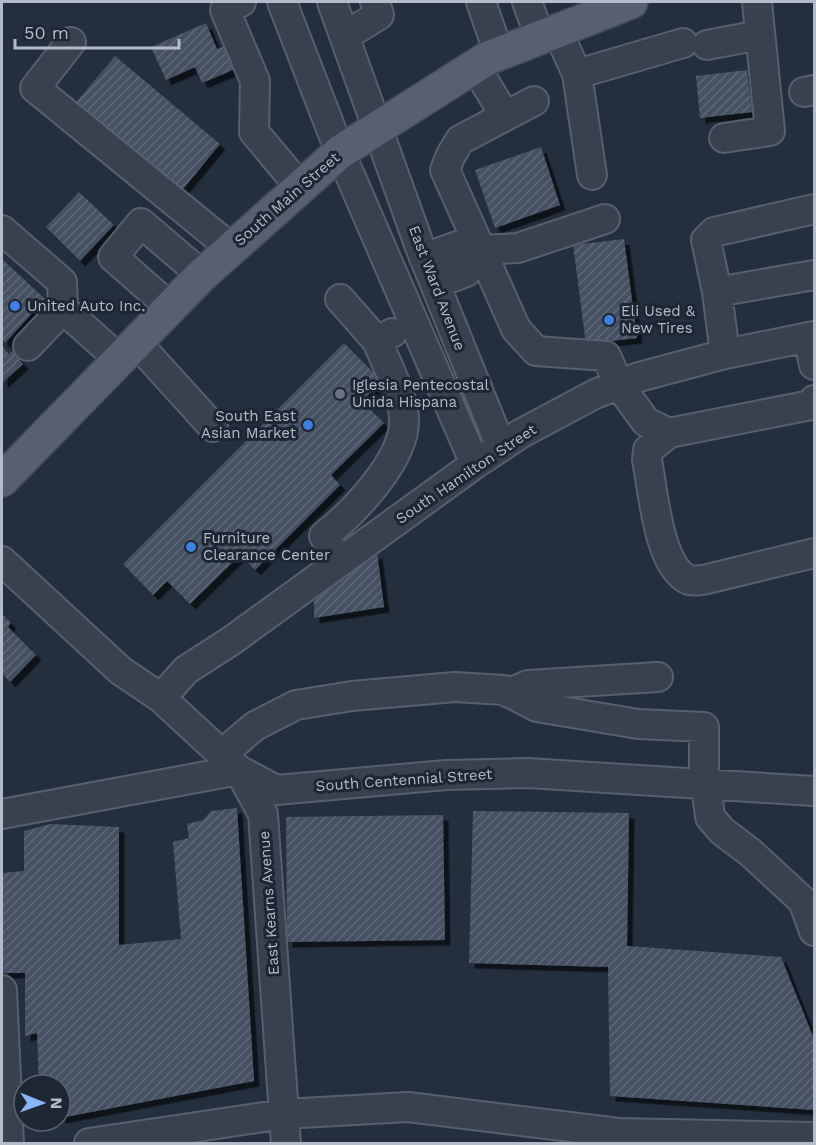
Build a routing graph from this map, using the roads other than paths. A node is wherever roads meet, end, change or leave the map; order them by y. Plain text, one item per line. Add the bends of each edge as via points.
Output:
1 (282, 2) edge
2 (332, 2) edge
3 (375, 2) edge
4 (481, 2) edge
5 (527, 2) edge
6 (757, 2) edge
7 (229, 4) edge
8 (587, 14) edge
9 (345, 36) junction
10 (760, 36) junction
11 (71, 42) dead end
12 (487, 60) junction
13 (577, 74) junction
14 (534, 100) dead end
15 (505, 116) junction
16 (379, 127) junction
17 (724, 138) dead end
18 (340, 152) junction
19 (592, 175) dead end
20 (300, 187) junction
21 (814, 209) edge
22 (605, 219) dead end
23 (2, 230) edge
24 (231, 248) junction
25 (476, 252) junction
26 (424, 258) junction
27 (202, 274) junction
28 (814, 275) edge
29 (435, 284) junction
30 (717, 292) junction
31 (340, 299) dead end
32 (170, 307) junction
33 (63, 309) junction
34 (413, 321) junction
35 (811, 337) edge
36 (377, 341) junction
37 (28, 345) dead end
38 (127, 350) junction
39 (725, 354) junction
40 (814, 365) edge
41 (619, 385) junction
42 (813, 404) edge
43 (213, 428) dead end
44 (669, 433) junction
45 (501, 447) junction
46 (475, 464) junction
47 (2, 480) edge
48 (814, 553) edge
49 (2, 561) edge
50 (340, 562) junction
51 (658, 677) dead end
52 (508, 693) junction
53 (161, 698) junction
54 (231, 762) junction
55 (705, 784) junction
56 (814, 791) edge
57 (2, 814) edge
58 (814, 932) edge
59 (2, 990) edge
60 (284, 1114) junction
61 (814, 1137) edge
62 (9, 1143) edge
63 (89, 1143) edge
64 (286, 1143) edge

1 - 18 street
2 - 9 street, East Ward Avenue
3 - 9 street via 380,15
4 - 12 street
5 - 8 street
6 - 10 street
7 - 20 street via 255,81 254,132
8 - 12 main road, South Main Street
8 - 13 street
9 - 16 street, East Ward Avenue
10 - 13 street via 695,44
10 - 17 street via 770,131
11 - 24 street via 35,88
12 - 15 street
12 - 16 main road, South Main Street
13 - 19 street
14 - 15 street
15 - 25 street via 460,140 445,170
16 - 18 main road, South Main Street
16 - 26 street, East Ward Avenue
18 - 20 main road, South Main Street
18 - 34 street
20 - 24 main road, South Main Street
21 - 30 street via 714,232 706,240
22 - 25 street via 518,248
23 - 33 street via 62,282
24 - 27 main road, South Main Street
25 - 26 street via 457,246
25 - 29 street via 466,272
25 - 41 street via 516,329 536,351 606,356
26 - 29 street, East Ward Avenue
27 - 32 main road, South Main Street
27 - 32 street via 141,223 113,256
28 - 30 street
29 - 45 street, East Ward Avenue
30 - 39 street
31 - 36 street
32 - 38 main road, South Main Street
33 - 37 street
33 - 38 street
34 - 36 street
34 - 46 street
35 - 39 street, South Hamilton Street
35 - 40 street
36 - 50 street via 404,420 398,451 349,516 324,536
38 - 43 street
38 - 47 main road, South Main Street
39 - 41 street, South Hamilton Street
41 - 44 street via 646,422
41 - 45 street, South Hamilton Street
42 - 44 street
44 - 48 street via 648,450 647,460 660,532 669,558 684,576 703,580
45 - 46 street, South Hamilton Street
46 - 50 street, South Hamilton Street
49 - 53 street, East Kearns Avenue via 121,670
50 - 53 street, South Hamilton Street via 186,670
51 - 52 street via 528,685
52 - 54 street via 455,687 296,705 255,726
52 - 55 street via 537,707 638,724 704,727
53 - 54 street, East Kearns Avenue
54 - 55 street, South Centennial Street via 276,790 446,775 505,774
54 - 57 street
54 - 60 street, East Kearns Avenue via 263,814
55 - 56 street, South Centennial Street
55 - 58 street via 710,817 803,901
59 - 62 street
60 - 61 street via 408,1107 619,1133
60 - 63 street
60 - 64 street, East Kearns Avenue

